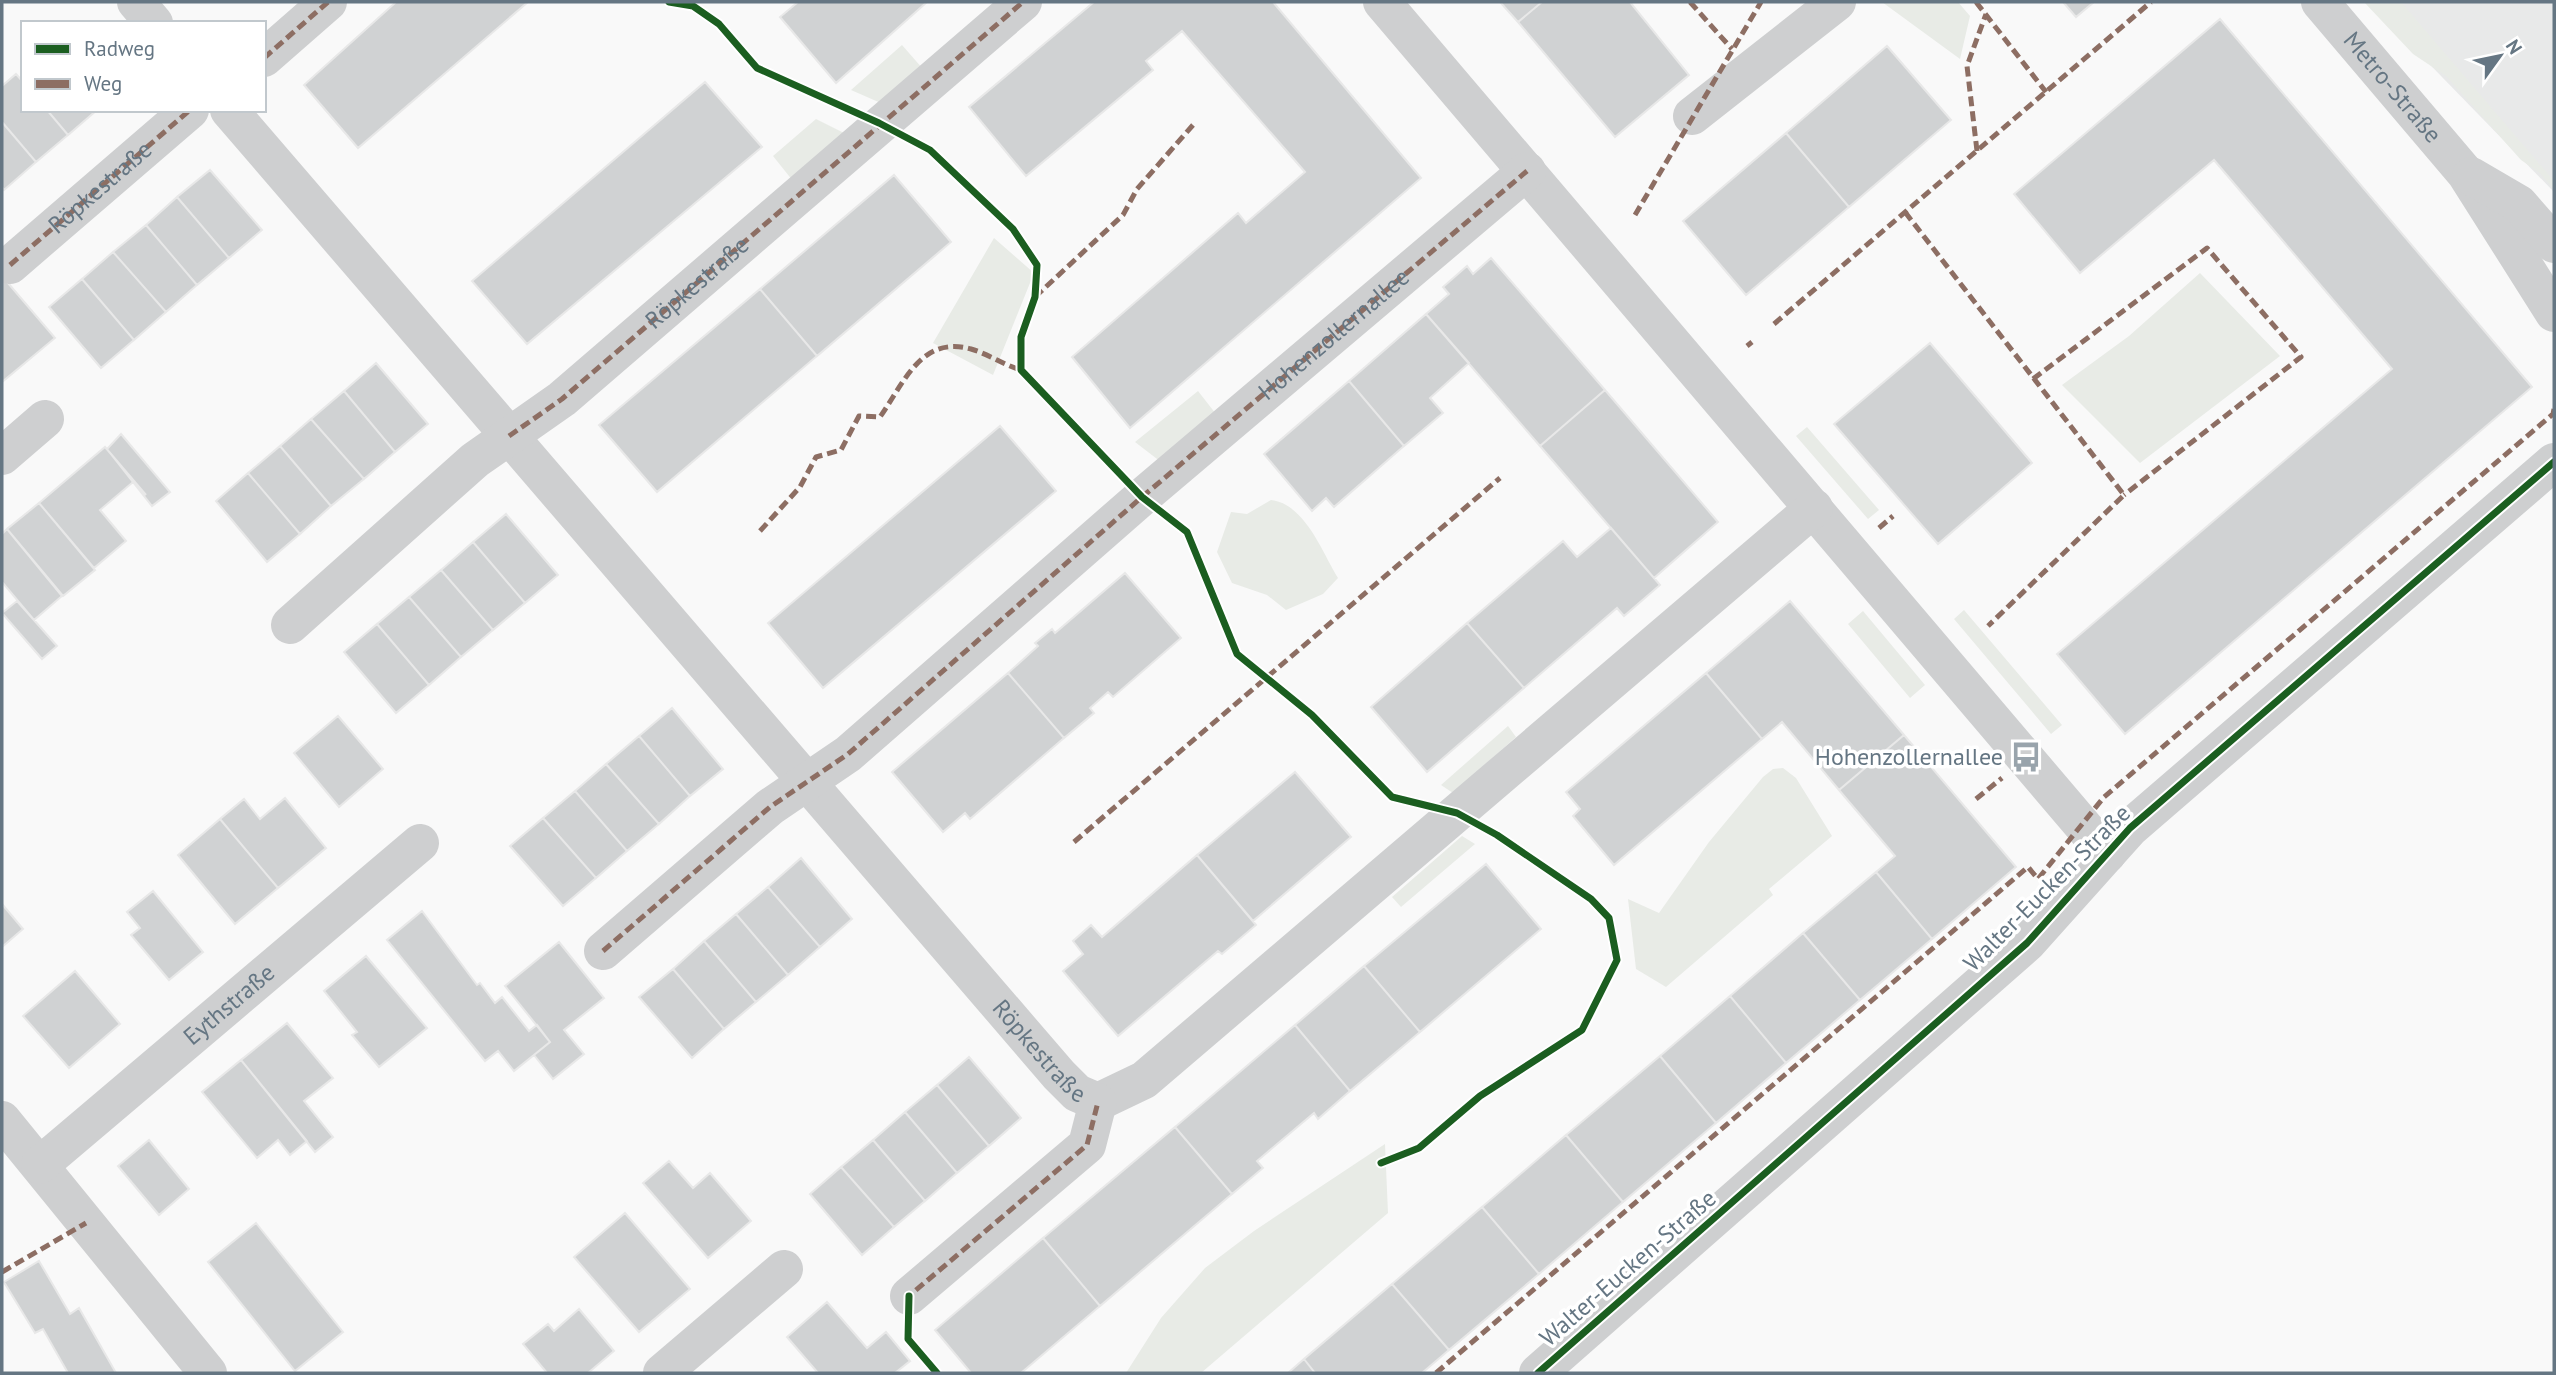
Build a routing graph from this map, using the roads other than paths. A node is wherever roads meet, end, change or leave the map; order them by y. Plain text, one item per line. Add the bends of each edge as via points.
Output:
1 (136, 2) edge
2 (328, 2) edge
3 (1023, 2) edge
4 (1382, 2) edge
5 (1837, 2) edge
6 (2320, 2) edge
7 (152, 21) edge
8 (266, 56) edge
9 (188, 112) edge
10 (231, 112) edge
11 (1692, 116) dead end
12 (1527, 171) junction
13 (2466, 174) junction
14 (2554, 244) edge
15 (10, 265) dead end
16 (2554, 313) edge
17 (44, 419) dead end
18 (509, 436) junction
19 (2, 456) edge
20 (2554, 462) edge
21 (1814, 508) junction
22 (290, 625) dead end
23 (806, 782) junction
24 (420, 843) dead end
25 (2107, 853) junction
26 (603, 951) dead end
27 (1098, 1102) junction
28 (2, 1120) edge
29 (40, 1165) junction
30 (784, 1269) dead end
31 (909, 1296) dead end
32 (208, 1373) edge
33 (662, 1373) edge
34 (1538, 1373) edge

1 - 7 street
2 - 8 street
3 - 18 street, Röpkestraße via 562,399
4 - 12 street
5 - 11 street
6 - 13 street, Metro-Straße
9 - 15 street, Röpkestraße
10 - 18 street, Röpkestraße
12 - 21 street
12 - 23 street, Hohenzollernallee via 848,754
13 - 14 street, Metro-Straße via 2519,204
13 - 16 street, Metro-Straße
17 - 19 street
18 - 22 street, Röpkestraße via 475,460
18 - 23 street, Röpkestraße
20 - 25 street, Walter-Eucken-Straße via 2130,828
21 - 25 street
21 - 27 street via 1144,1080
23 - 26 street via 770,807
23 - 27 street, Röpkestraße via 1059,1075 1077,1093
24 - 29 street, Eythstraße
25 - 34 street, Walter-Eucken-Straße via 2027,943
27 - 31 street, Röpkestraße via 1087,1145
28 - 29 street
29 - 32 street
30 - 33 street

